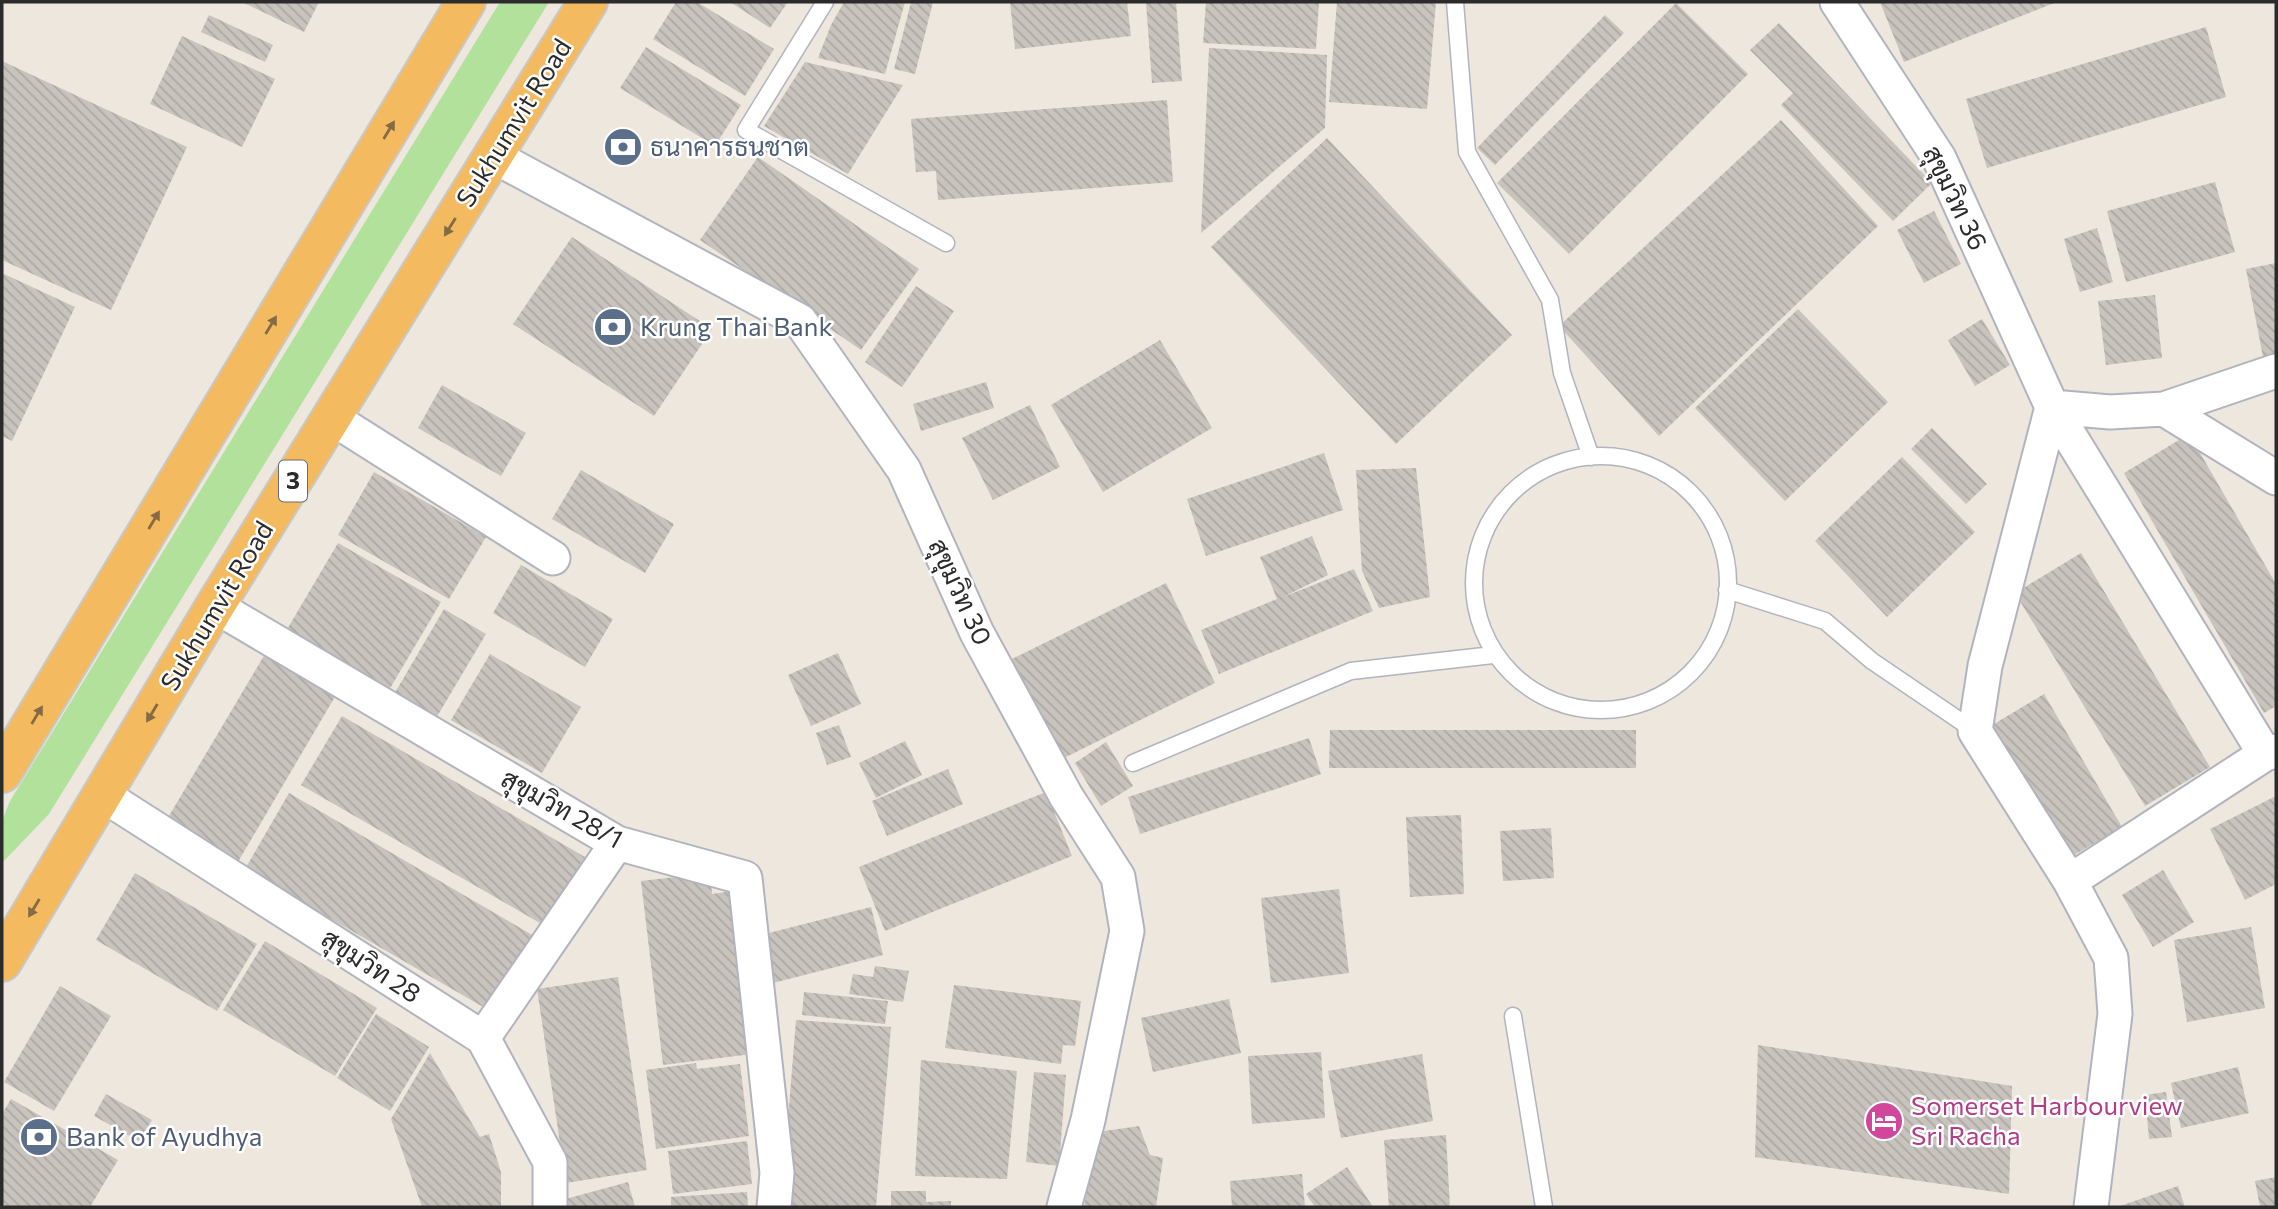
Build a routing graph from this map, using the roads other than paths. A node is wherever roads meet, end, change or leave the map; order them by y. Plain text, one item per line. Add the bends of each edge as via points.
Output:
1 (466, 2) edge
2 (588, 2) edge
3 (825, 2) edge
4 (1455, 2) edge
5 (1837, 2) edge
6 (493, 156) junction
7 (946, 243) dead end
8 (2276, 372) edge
9 (2052, 407) junction
10 (2164, 409) junction
11 (332, 418) junction
12 (1591, 457) junction
13 (2276, 478) edge
14 (553, 558) dead end
15 (1727, 590) junction
16 (215, 606) junction
17 (1493, 655) junction
18 (1975, 731) junction
19 (2271, 752) edge
20 (1133, 763) dead end
21 (2, 773) edge
22 (103, 795) junction
23 (617, 844) junction
24 (2070, 881) junction
25 (2, 962) edge
26 (1513, 1016) dead end
27 (483, 1038) junction
28 (550, 1207) edge
29 (774, 1207) edge
30 (1064, 1207) edge
31 (1544, 1207) edge
32 (2091, 1207) edge

21 -> 1 highway
2 - 6 highway, Sukhumvit Road / 3
3 - 7 lane via 746,130
4 - 12 lane via 1467,152 1550,300 1562,373
5 - 9 street, สุขุมวิท 36 via 1939,158
6 -> 11 highway, Sukhumvit Road / 3
6 - 30 street, สุขุมวิท 30 via 800,321 904,470 977,633 1066,796 1118,877 1127,931 1088,1120
8 - 10 street
9 - 10 street via 2110,412
9 - 18 street via 1985,666
9 - 19 street, สุขุมวิท 36
10 - 13 street
11 - 14 street
11 - 16 highway, Sukhumvit Road / 3
12 - 15 lane via 1616,456 1656,467 1690,490 1715,524 1728,563
12 - 17 lane via 1574,458 1536,473 1503,500 1482,535 1472,576 1476,617
15 - 17 lane via 1727,607 1712,647 1684,681 1646,703 1604,712 1560,705 1521,685
15 - 18 lane via 1825,621 1871,661
16 -> 22 highway, Sukhumvit Road / 3
16 - 23 street, สุขุมวิท 28/1
17 - 20 lane via 1351,671
18 - 24 street
19 - 24 street
22 -> 25 highway, Sukhumvit Road / 3
22 - 27 street, สุขุมวิท 28
23 - 27 street
23 - 29 street, สุขุมวิท 28/1 via 744,878 777,1173
24 - 32 street via 2111,958 2115,1014
26 - 31 lane
27 - 28 street, สุขุมวิท 28 via 550,1162

